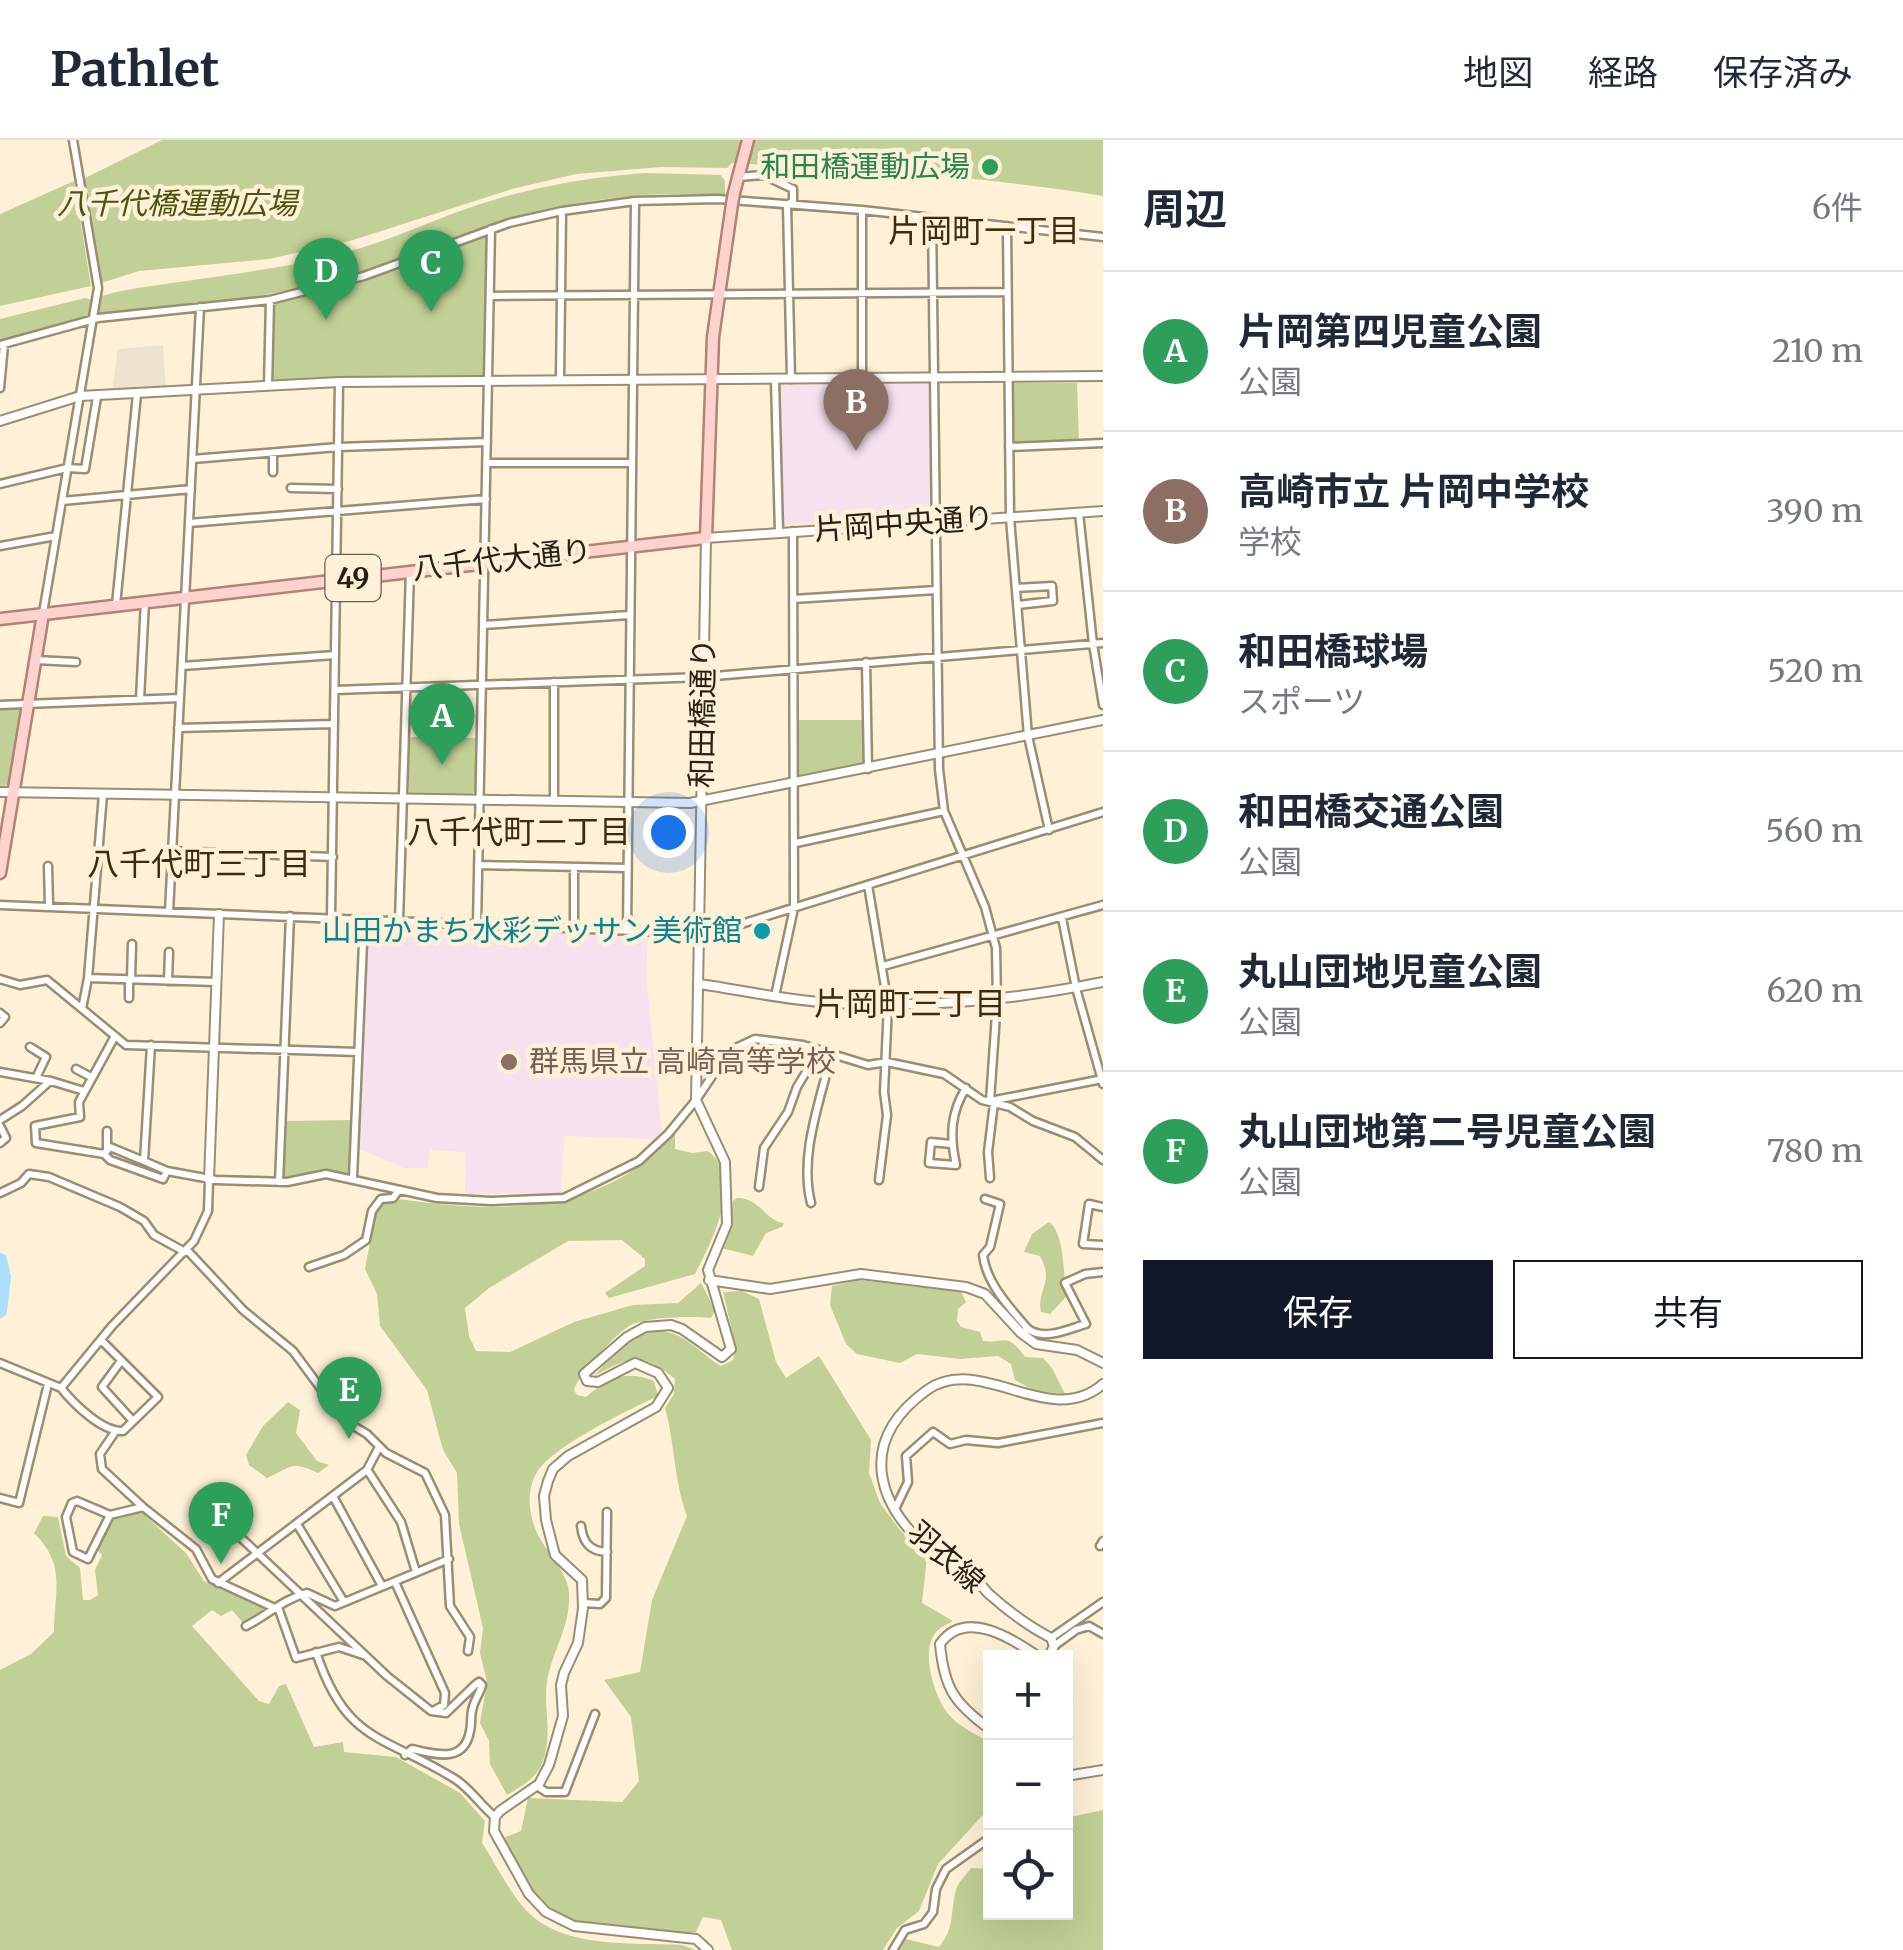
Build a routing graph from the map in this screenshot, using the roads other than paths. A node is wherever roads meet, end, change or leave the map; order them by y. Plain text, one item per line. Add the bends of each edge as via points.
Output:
1 (74, 140) edge
2 (748, 140) edge
3 (739, 174) junction
4 (634, 200) junction
5 (787, 205) junction
6 (562, 210) junction
7 (862, 210) junction
8 (932, 218) junction
9 (1006, 226) junction
10 (491, 229) junction
11 (1103, 237) edge
12 (933, 292) junction
13 (1007, 292) junction
14 (861, 293) junction
15 (717, 294) junction
16 (789, 294) junction
17 (633, 295) junction
18 (490, 296) junction
19 (561, 296) junction
20 (270, 300) junction
21 (200, 307) junction
22 (92, 320) junction
23 (2, 344) edge
24 (1103, 376) edge
25 (1008, 377) junction
26 (862, 378) junction
27 (934, 378) junction
28 (710, 379) junction
29 (791, 379) junction
30 (560, 380) junction
31 (632, 380) junction
32 (775, 380) junction
33 (488, 381) junction
34 (339, 382) junction
35 (268, 386) junction
36 (0, 388) edge
37 (197, 391) junction
38 (137, 394) junction
39 (80, 396) junction
40 (98, 396) junction
41 (0, 421) edge
42 (487, 442) junction
43 (1103, 443) edge
44 (1009, 446) junction
45 (338, 447) junction
46 (272, 452) junction
47 (193, 459) junction
48 (631, 463) junction
49 (486, 464) junction
50 (67, 468) junction
51 (273, 472) dead end
52 (0, 484) edge
53 (291, 488) dead end
54 (338, 489) junction
55 (191, 490) junction
56 (128, 493) junction
57 (486, 499) junction
58 (62, 501) junction
59 (338, 509) junction
60 (1103, 512) edge
61 (1079, 513) junction
62 (1010, 518) junction
63 (937, 522) junction
64 (190, 524) junction
65 (793, 531) junction
66 (780, 532) junction
67 (56, 536) junction
68 (706, 538) junction
69 (0, 546) edge
70 (629, 546) junction
71 (485, 563) junction
72 (410, 570) junction
73 (336, 580) junction
74 (1016, 588) junction
75 (936, 590) junction
76 (186, 596) junction
77 (793, 599) junction
78 (145, 601) junction
79 (116, 605) junction
80 (1018, 605) junction
81 (42, 614) junction
82 (630, 616) junction
83 (0, 619) edge
84 (482, 625) junction
85 (1103, 643) edge
86 (1093, 644) junction
87 (1021, 648) junction
88 (336, 655) junction
89 (937, 655) junction
90 (35, 660) junction
91 (76, 662) dead end
92 (866, 662) junction
93 (182, 666) junction
94 (793, 668) junction
95 (704, 677) junction
96 (628, 680) junction
97 (554, 682) junction
98 (482, 685) junction
99 (407, 688) junction
100 (336, 690) junction
101 (180, 698) junction
102 (140, 700) junction
103 (0, 704) edge
104 (27, 704) junction
105 (1103, 705) edge
106 (1103, 720) edge
107 (334, 724) junction
108 (178, 728) junction
109 (1028, 736) junction
110 (938, 756) junction
111 (868, 769) junction
112 (794, 784) junction
113 (6, 792) edge
114 (103, 794) junction
115 (175, 795) junction
116 (333, 798) junction
117 (403, 799) junction
118 (479, 800) junction
119 (702, 801) junction
120 (554, 802) junction
121 (628, 803) junction
122 (944, 811) junction
123 (1103, 812) edge
124 (1049, 830) junction
125 (796, 843) junction
126 (2, 847) edge
127 (172, 852) junction
128 (962, 856) junction
129 (332, 858) junction
130 (478, 865) junction
131 (48, 866) dead end
132 (574, 867) junction
133 (628, 868) junction
134 (0, 873) edge
135 (868, 885) junction
136 (0, 905) edge
137 (1103, 905) edge
138 (49, 906) junction
139 (94, 908) junction
140 (794, 908) junction
141 (169, 912) junction
142 (219, 914) junction
143 (290, 916) junction
144 (331, 918) junction
145 (1062, 918) junction
146 (364, 919) junction
147 (399, 922) junction
148 (477, 925) junction
149 (574, 928) junction
150 (627, 930) junction
151 (700, 934) junction
152 (992, 935) junction
153 (132, 944) dead end
154 (168, 952) dead end
155 (883, 966) junction
156 (88, 978) junction
157 (0, 979) edge
158 (130, 979) junction
159 (168, 980) junction
160 (216, 982) junction
161 (1103, 982) edge
162 (700, 984) junction
163 (1076, 988) junction
164 (775, 996) junction
165 (129, 998) dead end
166 (997, 1000) junction
167 (888, 1005) junction
168 (82, 1008) junction
169 (0, 1013) edge
170 (0, 1022) edge
171 (115, 1036) junction
172 (151, 1046) junction
173 (30, 1047) dead end
174 (214, 1048) junction
175 (285, 1050) junction
176 (819, 1051) junction
177 (358, 1052) junction
178 (831, 1055) junction
179 (887, 1062) junction
180 (76, 1069) dead end
181 (0, 1072) edge
182 (91, 1077) junction
183 (36, 1078) junction
184 (51, 1080) junction
185 (1102, 1080) edge
186 (966, 1088) junction
187 (84, 1091) junction
188 (696, 1100) junction
189 (992, 1102) junction
190 (0, 1123) edge
191 (107, 1132) dead end
192 (0, 1144) edge
193 (951, 1144) junction
194 (106, 1152) junction
195 (1103, 1160) edge
196 (144, 1161) junction
197 (167, 1170) junction
198 (353, 1178) junction
199 (990, 1178) dead end
200 (209, 1180) junction
201 (879, 1180) dead end
202 (279, 1182) junction
203 (759, 1187) dead end
204 (399, 1190) junction
205 (0, 1193) edge
206 (985, 1199) dead end
207 (812, 1203) dead end
208 (1103, 1207) edge
209 (1103, 1245) edge
210 (186, 1251) junction
211 (309, 1266) dead end
212 (1103, 1272) edge
213 (709, 1280) junction
214 (1024, 1331) junction
215 (101, 1340) junction
216 (121, 1361) junction
217 (0, 1363) edge
218 (1103, 1363) edge
219 (48, 1384) junction
220 (1103, 1384) edge
221 (61, 1388) junction
222 (134, 1421) junction
223 (1103, 1423) edge
224 (115, 1432) junction
225 (379, 1447) junction
226 (367, 1470) junction
227 (0, 1498) edge
228 (334, 1498) junction
229 (143, 1507) junction
230 (894, 1511) junction
231 (607, 1512) dead end
232 (110, 1515) junction
233 (297, 1524) junction
234 (581, 1526) dead end
235 (237, 1534) dead end
236 (606, 1552) junction
237 (254, 1554) junction
238 (449, 1559) junction
239 (416, 1572) junction
240 (395, 1581) junction
241 (218, 1583) junction
242 (382, 1586) junction
243 (300, 1594) junction
244 (344, 1602) junction
245 (1103, 1602) edge
246 (583, 1604) junction
247 (274, 1608) junction
248 (246, 1626) dead end
249 (1103, 1634) edge
250 (1053, 1642) junction
251 (1029, 1650) edge
252 (1050, 1650) edge
253 (468, 1651) dead end
254 (316, 1652) junction
255 (369, 1657) junction
256 (431, 1711) junction
257 (595, 1714) dead end
258 (983, 1725) edge
259 (405, 1755) junction
260 (1103, 1770) edge
261 (1073, 1775) edge
262 (537, 1786) junction
263 (495, 1818) junction
264 (983, 1842) edge
265 (708, 1950) edge
266 (893, 1950) edge

1 - 22 street via 98,288
2 - 3 main road, 和田橋通り
3 - 5 street via 791,188 794,202
3 - 15 main road, 和田橋通り
4 - 5 street
4 - 6 street
4 - 17 street
5 - 7 street
5 - 16 street
6 - 10 street
6 - 19 street
7 - 8 street
7 - 14 street
8 - 9 street
8 - 12 street
9 - 11 street
9 - 13 street
10 - 18 street
10 - 20 street via 364,276
12 - 13 street
12 - 14 street
12 - 27 street
13 - 25 street
14 - 16 street
14 - 26 street
15 - 16 street
15 - 17 street
15 - 28 main road, 和田橋通り
16 - 29 street
17 - 19 street
17 - 31 street
18 - 19 street
18 - 33 street
19 - 30 street
20 - 21 street
20 - 35 street
21 - 22 street
21 - 37 street
22 - 23 street
22 - 39 street
23 - 36 street
24 - 25 street
25 - 27 street
25 - 44 street
26 - 27 street
26 - 29 street
27 - 63 street
28 - 31 street
28 - 32 street
28 - 68 main road, 和田橋通り
29 - 32 street
30 - 31 street
30 - 33 street
31 - 48 street
32 - 66 street
33 - 34 street
33 - 42 street
34 - 35 street
34 - 45 street
35 - 37 street
37 - 38 street
37 - 47 street
38 - 40 street
38 - 56 street
39 - 40 street
39 - 41 street
39 - 50 street
40 - 50 street via 86,469
42 - 45 street
42 - 49 street
43 - 44 street
44 - 62 street
45 - 46 street
45 - 54 street
46 - 47 street
46 - 51 street
47 - 55 street
48 - 49 street
48 - 70 street
49 - 57 street
50 - 52 street
50 - 58 street
53 - 54 street
54 - 59 street
55 - 56 street
55 - 64 street
56 - 58 street
56 - 79 street
57 - 59 street
57 - 71 street
58 - 67 street
59 - 64 street
59 - 73 street
60 - 61 street, 片岡中央通り
61 - 62 street, 片岡中央通り
61 - 86 street
62 - 63 street, 片岡中央通り
62 - 74 street
63 - 65 street, 片岡中央通り
63 - 75 street
64 - 76 street
65 - 66 street, 片岡中央通り
65 - 77 street
66 - 68 street, 片岡中央通り
67 - 69 street
67 - 81 street
68 - 70 main road, 八千代大通り / 49
68 - 95 street, 和田橋通り
70 - 71 main road, 八千代大通り / 49
70 - 82 street
71 - 72 main road, 八千代大通り / 49
71 - 84 street
72 - 73 main road, 八千代大通り / 49
72 - 99 street
73 - 76 main road, 八千代大通り / 49
73 - 88 street
74 - 80 street
74 - 80 street via 1052,586 1053,601
75 - 77 street
75 - 89 street
76 - 78 main road, 八千代大通り / 49
76 - 93 street
77 - 94 street
78 - 79 main road, 八千代大通り / 49
78 - 102 street
79 - 81 main road, 八千代大通り / 49
80 - 87 street
81 - 83 main road, 八千代大通り / 49
81 - 90 main road
82 - 84 street
82 - 96 street
84 - 98 street
85 - 86 street
86 - 87 street
86 - 105 street
87 - 89 street
87 - 109 street
88 - 93 street
88 - 100 street
89 - 92 street
89 - 110 street
90 - 91 street
90 - 104 main road
92 - 94 street
92 - 111 street
93 - 101 street
94 - 95 street
94 - 112 street
95 - 96 street
95 - 119 street, 和田橋通り
96 - 97 street
96 - 121 street
97 - 98 street
97 - 120 street
98 - 99 street
98 - 118 street
99 - 100 street
99 - 117 street
100 - 107 street
101 - 102 street
101 - 108 street
102 - 104 street
103 - 104 street
104 - 113 main road
106 - 109 street
107 - 108 street
107 - 116 street
108 - 115 street
109 - 110 street
109 - 124 street
110 - 111 street
110 - 122 street
111 - 112 street
112 - 119 street
112 - 125 street
113 - 114 street
113 - 126 main road
114 - 115 street
114 - 139 street
115 - 116 street
115 - 127 street
116 - 117 street
116 - 129 street
117 - 118 street
117 - 147 street
118 - 120 street
118 - 130 street
119 - 121 street
119 - 151 street, 和田橋通り
120 - 121 street
121 - 133 street
122 - 125 street
122 - 128 street
123 - 124 street
124 - 128 street
125 - 140 street
126 - 134 main road
127 - 129 street
127 - 141 street
128 - 135 street
128 - 152 street
129 - 144 street
130 - 132 street
130 - 148 street
131 - 138 street
132 - 133 street
132 - 149 street
133 - 150 street
135 - 140 street
135 - 155 street
136 - 138 street
137 - 145 street
138 - 139 street
139 - 141 street
139 - 156 street
140 - 151 street
140 - 164 street
141 - 142 street
142 - 143 street
142 - 160 street
143 - 144 street
143 - 175 street
144 - 146 street
145 - 152 street
145 - 163 street
146 - 147 street
146 - 177 street
147 - 148 street
148 - 149 street
149 - 150 street
150 - 151 street
151 - 162 street, 和田橋通り
152 - 155 street
152 - 166 street
153 - 158 street
154 - 159 street
155 - 167 street
156 - 158 street
156 - 168 street
157 - 168 street via 20,985 47,980
158 - 159 street
158 - 165 street
159 - 160 street
160 - 174 street
161 - 163 street
162 - 164 street
162 - 188 street, 和田橋通り
163 - 166 street
163 - 185 street
164 - 167 street
166 - 167 street
166 - 189 street
167 - 179 street
168 - 171 street
169 - 170 street
171 - 172 street via 126,1045
171 - 182 street
172 - 174 street
172 - 196 street
173 - 183 street via 46,1058
174 - 175 street
174 - 200 street
175 - 177 street
175 - 202 street
176 - 178 street
176 - 188 street via 755,1039 740,1044
176 - 203 street via 764,1148
177 - 198 street
178 - 179 street via 868,1065
178 - 207 street via 809,1148
179 - 186 street via 944,1074
179 - 201 street
180 - 182 street
181 - 183 street
182 - 187 street
183 - 184 street
184 - 187 street
184 - 190 street
185 - 189 street
186 - 189 street
186 - 193 street via 954,1113
187 - 194 street via 80,1117 35,1126 36,1144
188 - 204 street via 639,1161 564,1198 491,1201
188 - 213 street, 和田橋通り via 725,1162 727,1224
189 - 195 street via 1075,1138
189 - 199 street
190 - 192 street via 6,1138
191 - 194 street
193 - 193 street via 956,1166 929,1163 930,1142
194 - 196 street
194 - 197 street via 110,1160 163,1179
196 - 197 street
197 - 200 street
198 - 202 street via 326,1174
198 - 204 street
200 - 202 street
200 - 210 street via 208,1211
204 - 211 street via 372,1210 366,1240
205 - 210 street via 29,1174 49,1177 120,1207
206 - 214 street via 1000,1204 984,1266
208 - 209 street via 1088,1204 1083,1244
210 - 215 street
210 - 225 street via 293,1351 344,1421
212 - 214 street via 1065,1283 1086,1324 1056,1333
213 - 214 street via 770,1289 861,1274 966,1287 985,1294
213 - 246 street via 730,1338 728,1355 712,1353 682,1329 646,1326 584,1374 598,1382 635,1363 658,1374 668,1388 656,1407 568,1456 546,1484 550,1539 555,1555 582,1580
214 - 218 street via 1036,1344 1078,1350
215 - 216 street
215 - 221 street
216 - 222 street via 102,1387
216 - 222 street via 158,1397
217 - 219 street
219 - 221 street
219 - 227 street via 19,1503
220 - 230 street, 羽衣線 via 1079,1398 1054,1400 973,1380 940,1382 884,1439 883,1488
221 - 224 street
222 - 224 street
223 - 230 street via 998,1442 950,1444 933,1432 906,1456 908,1482
224 - 229 street via 100,1465
225 - 226 street
225 - 238 street via 425,1473 434,1486
226 - 228 street
226 - 239 street via 401,1522
228 - 233 street
228 - 242 street
229 - 232 street
229 - 241 street via 196,1549
230 - 250 street, 羽衣線 via 942,1560 968,1572
231 - 236 street
232 - 232 street via 72,1503 66,1517 73,1552 88,1560
233 - 237 street
233 - 244 street
234 - 236 street via 583,1540
235 - 237 street
236 - 246 street via 606,1598
237 - 241 street
237 - 243 street
238 - 239 street
238 - 253 street via 450,1606 470,1636
239 - 240 street
240 - 242 street
240 - 256 street via 445,1693 441,1708
241 - 247 street
242 - 244 street
243 - 244 street via 336,1606
243 - 247 street
243 - 255 street
245 - 250 street
246 - 262 street via 578,1644 562,1686 563,1716
247 - 248 street
247 - 254 street via 296,1658
249 - 250 street via 1089,1626
250 - 252 street
251 - 258 street, 羽衣線 via 961,1626 940,1644 949,1689
254 - 255 street via 339,1647
254 - 259 street via 329,1688 356,1725
255 - 256 street
256 - 259 street via 446,1713 482,1685 462,1748 444,1756 412,1750
257 - 262 street via 565,1792
259 - 263 street via 463,1784
260 - 261 street
262 - 263 street
263 - 265 street via 500,1844 546,1912 574,1926 696,1938
264 - 266 street via 946,1869 934,1912 924,1924 904,1930

